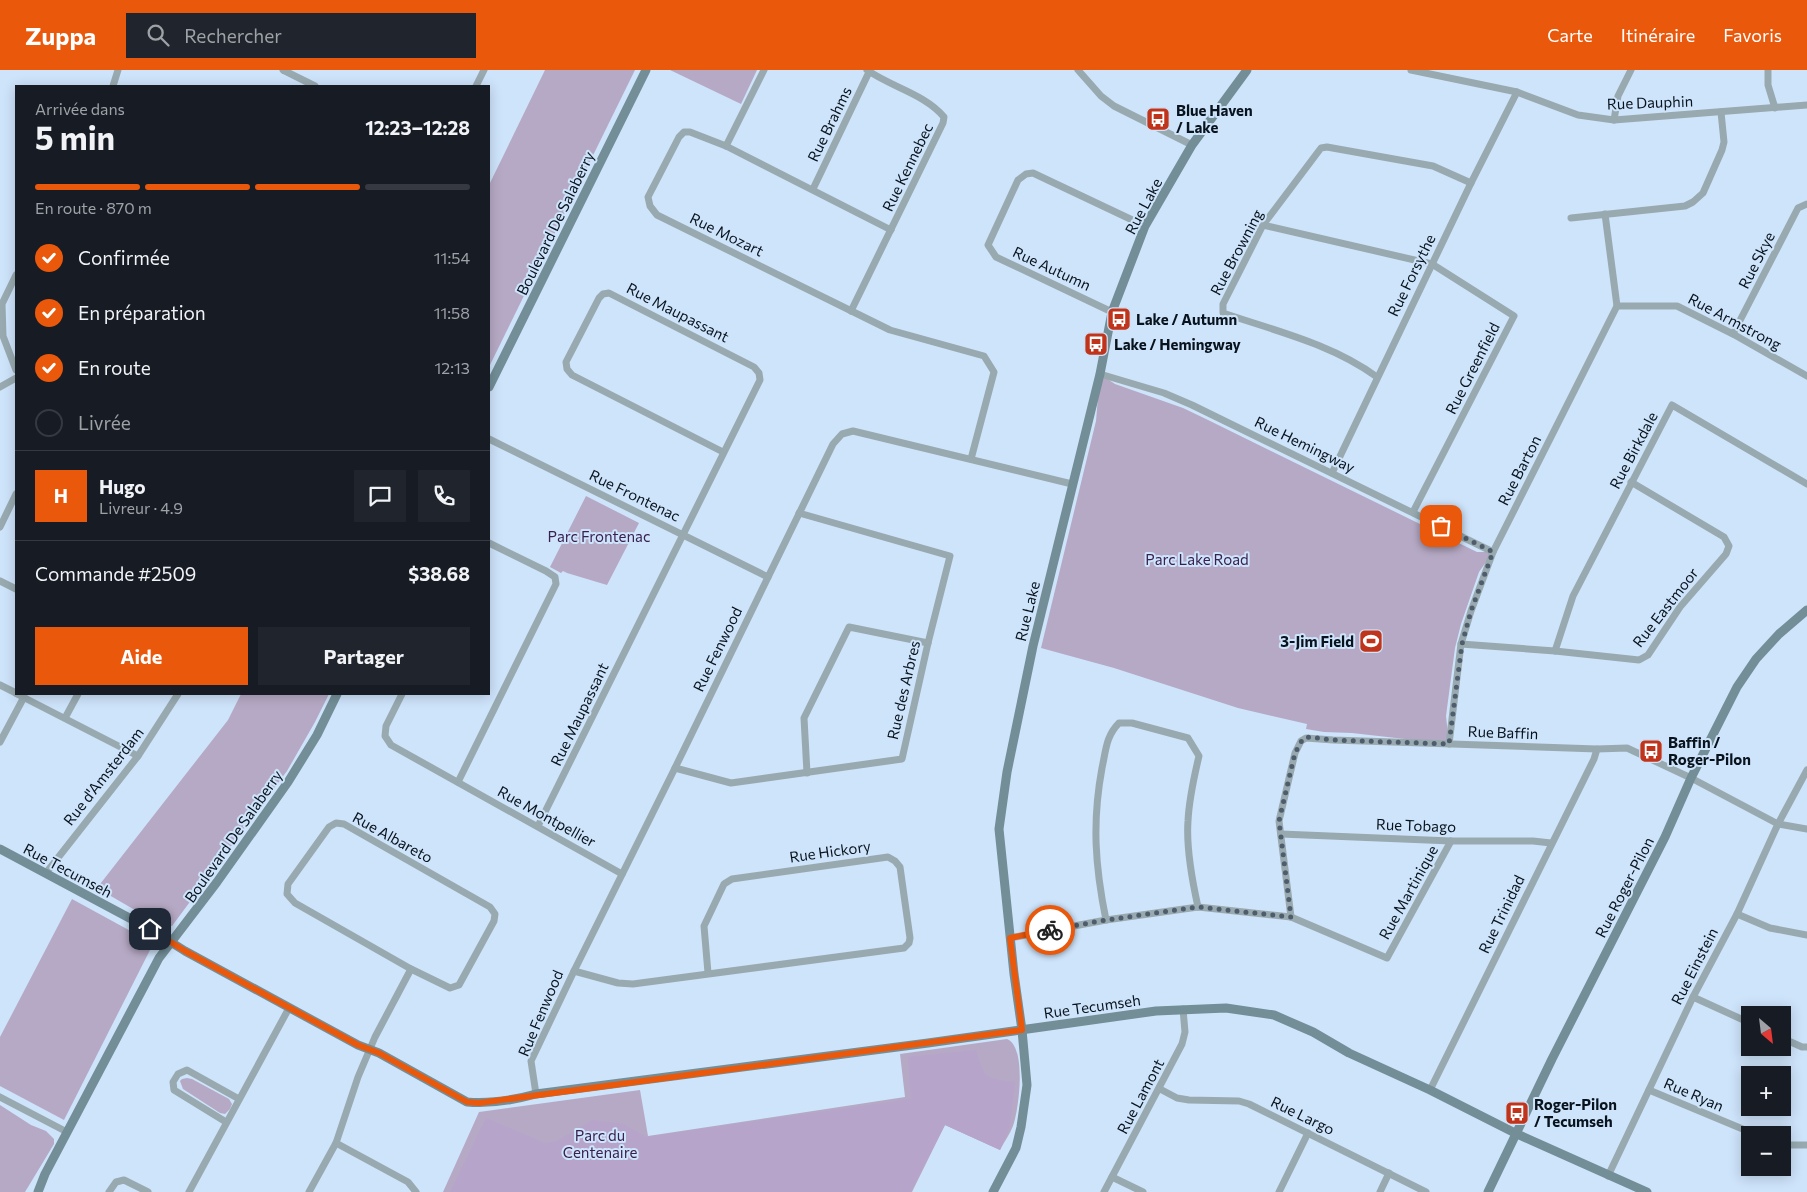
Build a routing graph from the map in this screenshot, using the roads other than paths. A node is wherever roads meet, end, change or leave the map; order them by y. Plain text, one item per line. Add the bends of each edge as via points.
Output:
1 (118, 70) edge
2 (283, 70) edge
3 (484, 70) edge
4 (646, 70) edge
5 (764, 70) edge
6 (1078, 70) edge
7 (1247, 70) edge
8 (1411, 70) edge
9 (1631, 70) edge
10 (1768, 70) edge
11 (869, 71) edge
12 (1443, 73) edge
13 (113, 85) edge
14 (313, 85) edge
15 (476, 85) edge
16 (1517, 92) junction
17 (1807, 105) edge
18 (1775, 108) junction
19 (1720, 112) junction
20 (1614, 120) junction
21 (1192, 145) junction
22 (726, 146) junction
23 (1471, 183) junction
24 (814, 189) junction
25 (1807, 204) edge
26 (1605, 214) junction
27 (1571, 218) dead end
28 (1263, 224) junction
29 (1145, 226) junction
30 (891, 230) junction
31 (1432, 264) junction
32 (15, 278) edge
33 (1617, 306) junction
34 (851, 310) junction
35 (1112, 312) junction
36 (1733, 334) junction
37 (15, 367) edge
38 (1100, 374) junction
39 (1807, 376) edge
40 (1377, 377) junction
41 (15, 379) edge
42 (490, 385) edge
43 (0, 387) edge
44 (490, 439) edge
45 (723, 452) junction
46 (971, 459) junction
47 (1332, 472) junction
48 (1631, 482) junction
49 (1072, 484) junction
50 (1807, 484) edge
51 (15, 496) edge
52 (1413, 512) junction
53 (799, 513) junction
54 (0, 527) edge
55 (683, 535) junction
56 (490, 543) edge
57 (1493, 552) junction
58 (768, 577) junction
59 (0, 581) edge
60 (15, 588) edge
61 (1807, 610) edge
62 (928, 643) junction
63 (1462, 644) junction
64 (1555, 651) junction
65 (0, 685) edge
66 (15, 693) edge
67 (19, 695) edge
68 (77, 695) edge
69 (177, 695) edge
70 (337, 695) edge
71 (402, 695) edge
72 (65, 718) junction
73 (0, 742) edge
74 (1449, 744) junction
75 (1597, 749) junction
76 (138, 756) junction
77 (675, 768) junction
78 (1807, 770) edge
79 (807, 772) junction
80 (1691, 778) junction
81 (458, 782) junction
82 (1778, 824) junction
83 (538, 826) junction
84 (1807, 829) edge
85 (1281, 834) junction
86 (1451, 840) junction
87 (1551, 843) junction
88 (0, 849) edge
89 (46, 873) junction
90 (622, 874) junction
91 (1198, 907) junction
92 (1737, 914) junction
93 (1291, 917) junction
94 (1106, 920) junction
95 (1807, 936) edge
96 (1010, 938) junction
97 (172, 942) junction
98 (411, 969) junction
99 (574, 971) junction
100 (708, 973) junction
101 (1693, 997) junction
102 (288, 1008) junction
103 (1183, 1009) junction
104 (1741, 1019) edge
105 (1022, 1030) junction
106 (1791, 1042) edge
107 (1807, 1047) edge
108 (369, 1050) junction
109 (1160, 1089) junction
110 (1430, 1090) junction
111 (1649, 1090) junction
112 (536, 1094) junction
113 (0, 1097) edge
114 (239, 1099) junction
115 (226, 1122) junction
116 (1741, 1128) edge
117 (67, 1132) junction
118 (1308, 1133) junction
119 (1517, 1134) junction
120 (336, 1143) junction
121 (1807, 1145) edge
122 (1791, 1146) edge
123 (1389, 1173) junction
124 (45, 1174) junction
125 (1608, 1176) junction
126 (1112, 1177) junction
127 (31, 1192) edge
128 (38, 1192) edge
129 (109, 1192) edge
130 (148, 1192) edge
131 (189, 1192) edge
132 (309, 1192) edge
133 (416, 1192) edge
134 (993, 1192) edge
135 (1104, 1192) edge
136 (1143, 1192) edge
137 (1279, 1192) edge
138 (1380, 1192) edge
139 (1426, 1192) edge
140 (1488, 1192) edge
141 (1648, 1192) edge

1 - 13 street
2 - 14 street
3 - 15 street
4 - 42 street, Boulevard De Salaberry
5 - 22 street
6 - 21 street via 1114,106
7 - 21 street, Rue Lake
8 - 12 street, Rue Dauphin
9 - 20 street via 1618,96
10 - 18 street via 1768,85
11 - 24 street, Rue Brahms
11 - 30 street, Rue Kennebec via 935,106 944,117
12 - 16 street, Rue Dauphin
16 - 20 street, Rue Dauphin via 1578,115
16 - 23 street, Rue Forsythe
17 - 18 street, Rue Dauphin
18 - 19 street, Rue Dauphin
19 - 20 street, Rue Dauphin
19 - 26 street via 1722,150 1703,193 1694,202 1685,206
21 - 29 street, Rue Lake
22 - 24 street, Rue Mozart
22 - 34 street, Rue Mozart via 684,132 648,197 650,206 658,215
23 - 28 street, Rue Browning via 1433,166 1320,148
23 - 31 street, Rue Forsythe
24 - 30 street, Rue Mozart
25 - 36 street, Rue Skye via 1798,208
26 - 27 street
26 - 33 street
28 - 31 street, Rue Greenfield
28 - 40 street, Rue Browning via 1223,304 1224,313 1314,344 1361,365
29 - 35 street, Rue Lake
29 - 35 street, Rue Autumn via 1033,173 1018,180 988,245 996,257
30 - 34 street, Rue Kennebec
31 - 40 street, Rue Forsythe
31 - 52 street, Rue Greenfield via 1514,316
32 - 37 street via 2,304 3,336
33 - 36 street, Rue Armstrong via 1677,306
33 - 57 street, Rue Barton
34 - 46 street, Rue Mozart via 890,330 984,356 994,372
35 - 38 street, Rue Lake
36 - 39 street, Rue Armstrong
38 - 47 street, Rue Hemingway via 1181,400
38 - 49 street, Rue Lake
40 - 47 street, Rue Forsythe
41 - 43 street
44 - 55 street, Rue Frontenac
45 - 45 street, Rue Maupassant via 760,380 759,373 754,367 626,301 609,293 603,294 566,362 567,369 572,375
45 - 55 street, Rue Maupassant
46 - 49 street, Rue Fenwood
46 - 53 street, Rue Fenwood via 854,431 842,434 833,444
47 - 52 street, Rue Hemingway
48 - 50 street, Rue Birkdale via 1672,405
48 - 64 street, Rue Birkdale via 1573,596
48 - 64 street, Rue Eastmoor via 1724,537 1728,546 1726,554 1688,596 1644,658
49 - 96 street, Rue Lake via 1033,646 1007,772 999,829
51 - 54 street
52 - 57 street, Rue Hemingway
53 - 58 street, Rue Fenwood
53 - 62 street, Rue des Arbres via 950,556
55 - 58 street, Rue Frontenac
55 - 83 street, Rue Maupassant
56 - 81 street via 546,571 555,578 556,584
57 - 63 street, Rue Barton
58 - 77 street, Rue Fenwood
59 - 60 street
61 - 80 street, Rue Roger-Pilon via 1756,659 1737,687
62 - 79 street, Rue des Arbres via 902,759
62 - 79 street via 849,627 804,718
63 - 64 street, Rue Eastmoor
63 - 74 street, Rue Barton
65 - 66 street
67 - 72 street
67 - 73 street
68 - 72 street
69 - 76 street, Rue d'Amsterdam
70 - 97 street, Boulevard De Salaberry via 288,782
71 - 81 street, Rue Montpellier via 386,726 385,736 391,745
72 - 76 street
74 - 75 street, Rue Baffin
74 - 85 street, Rue Baffin via 1304,738 1295,753 1279,821
75 - 80 street, Rue Baffin via 1627,748
75 - 87 street, Rue Trinidad
76 - 89 street, Rue d'Amsterdam
77 - 79 street, Rue des Arbres via 731,783
77 - 90 street, Rue Fenwood
78 - 82 street, Rue Einstein
80 - 82 street, Rue Baffin
80 - 119 street, Rue Roger-Pilon via 1665,837
81 - 83 street, Rue Montpellier
82 - 84 street, Rue Baffin
82 - 92 street, Rue Einstein
83 - 90 street, Rue Montpellier
85 - 86 street, Rue Tobago
85 - 93 street, Rue Baffin
86 - 87 street, Rue Tobago
86 - 93 street, Rue Martinique via 1387,958
87 - 110 street, Rue Trinidad
88 - 89 street, Rue Tecumseh
89 - 97 street, Rue Tecumseh
90 - 99 street, Rue Fenwood
91 - 93 street, Rue Martinique
91 - 94 street, Rue Martinique
91 - 94 street via 1188,822 1192,784 1200,756 1188,738 1119,723 1111,730 1108,739 1095,826
92 - 95 street via 1770,928
92 - 101 street, Rue Einstein
94 - 96 street, Rue Martinique
96 - 105 street, Rue Lake
97 - 102 street, Rue Tecumseh
97 - 117 street, Boulevard De Salaberry via 156,964
98 - 98 street, Rue Albareto via 450,988 458,985 495,914 490,907 344,824 336,823 329,827 288,884 287,894 295,903
98 - 108 street
99 - 100 street, Rue Hickory via 633,984
99 - 112 street, Rue Fenwood via 531,1061
100 - 100 street, Rue Hickory via 904,948 910,938 900,867 888,857 732,879 724,884 704,926
101 - 104 street
101 - 111 street, Rue Einstein
102 - 108 street, Rue Tecumseh
102 - 114 street
103 - 105 street, Rue Tecumseh
103 - 109 street, Rue Lamont via 1185,1032 1182,1044
103 - 110 street, Rue Tecumseh via 1226,1008 1274,1015
105 - 112 street, Rue Tecumseh
105 - 134 street, Rue Lake via 1027,1085 1021,1127 1016,1148
106 - 107 street
108 - 112 street, Rue Tecumseh via 467,1102
108 - 120 street
109 - 118 street, Rue Largo via 1177,1098 1249,1104
109 - 126 street, Rue Lamont
110 - 119 street, Rue Tecumseh
111 - 116 street, Rue Ryan
111 - 125 street, Rue Einstein
113 - 117 street
114 - 115 street
114 - 115 street via 187,1070 178,1074 173,1082 174,1090
115 - 131 street
117 - 124 street, Boulevard De Salaberry
118 - 123 street, Rue Largo
118 - 137 street
119 - 125 street, Rue Tecumseh
119 - 140 street, Rue Roger-Pilon
120 - 132 street
120 - 133 street via 408,1182
121 - 122 street
123 - 138 street
123 - 139 street, Rue Largo
124 - 127 street, Boulevard De Salaberry
124 - 128 street, Boulevard De Salaberry
125 - 141 street, Rue Tecumseh
126 - 135 street, Rue Lamont
126 - 136 street
129 - 130 street via 116,1182 124,1180

